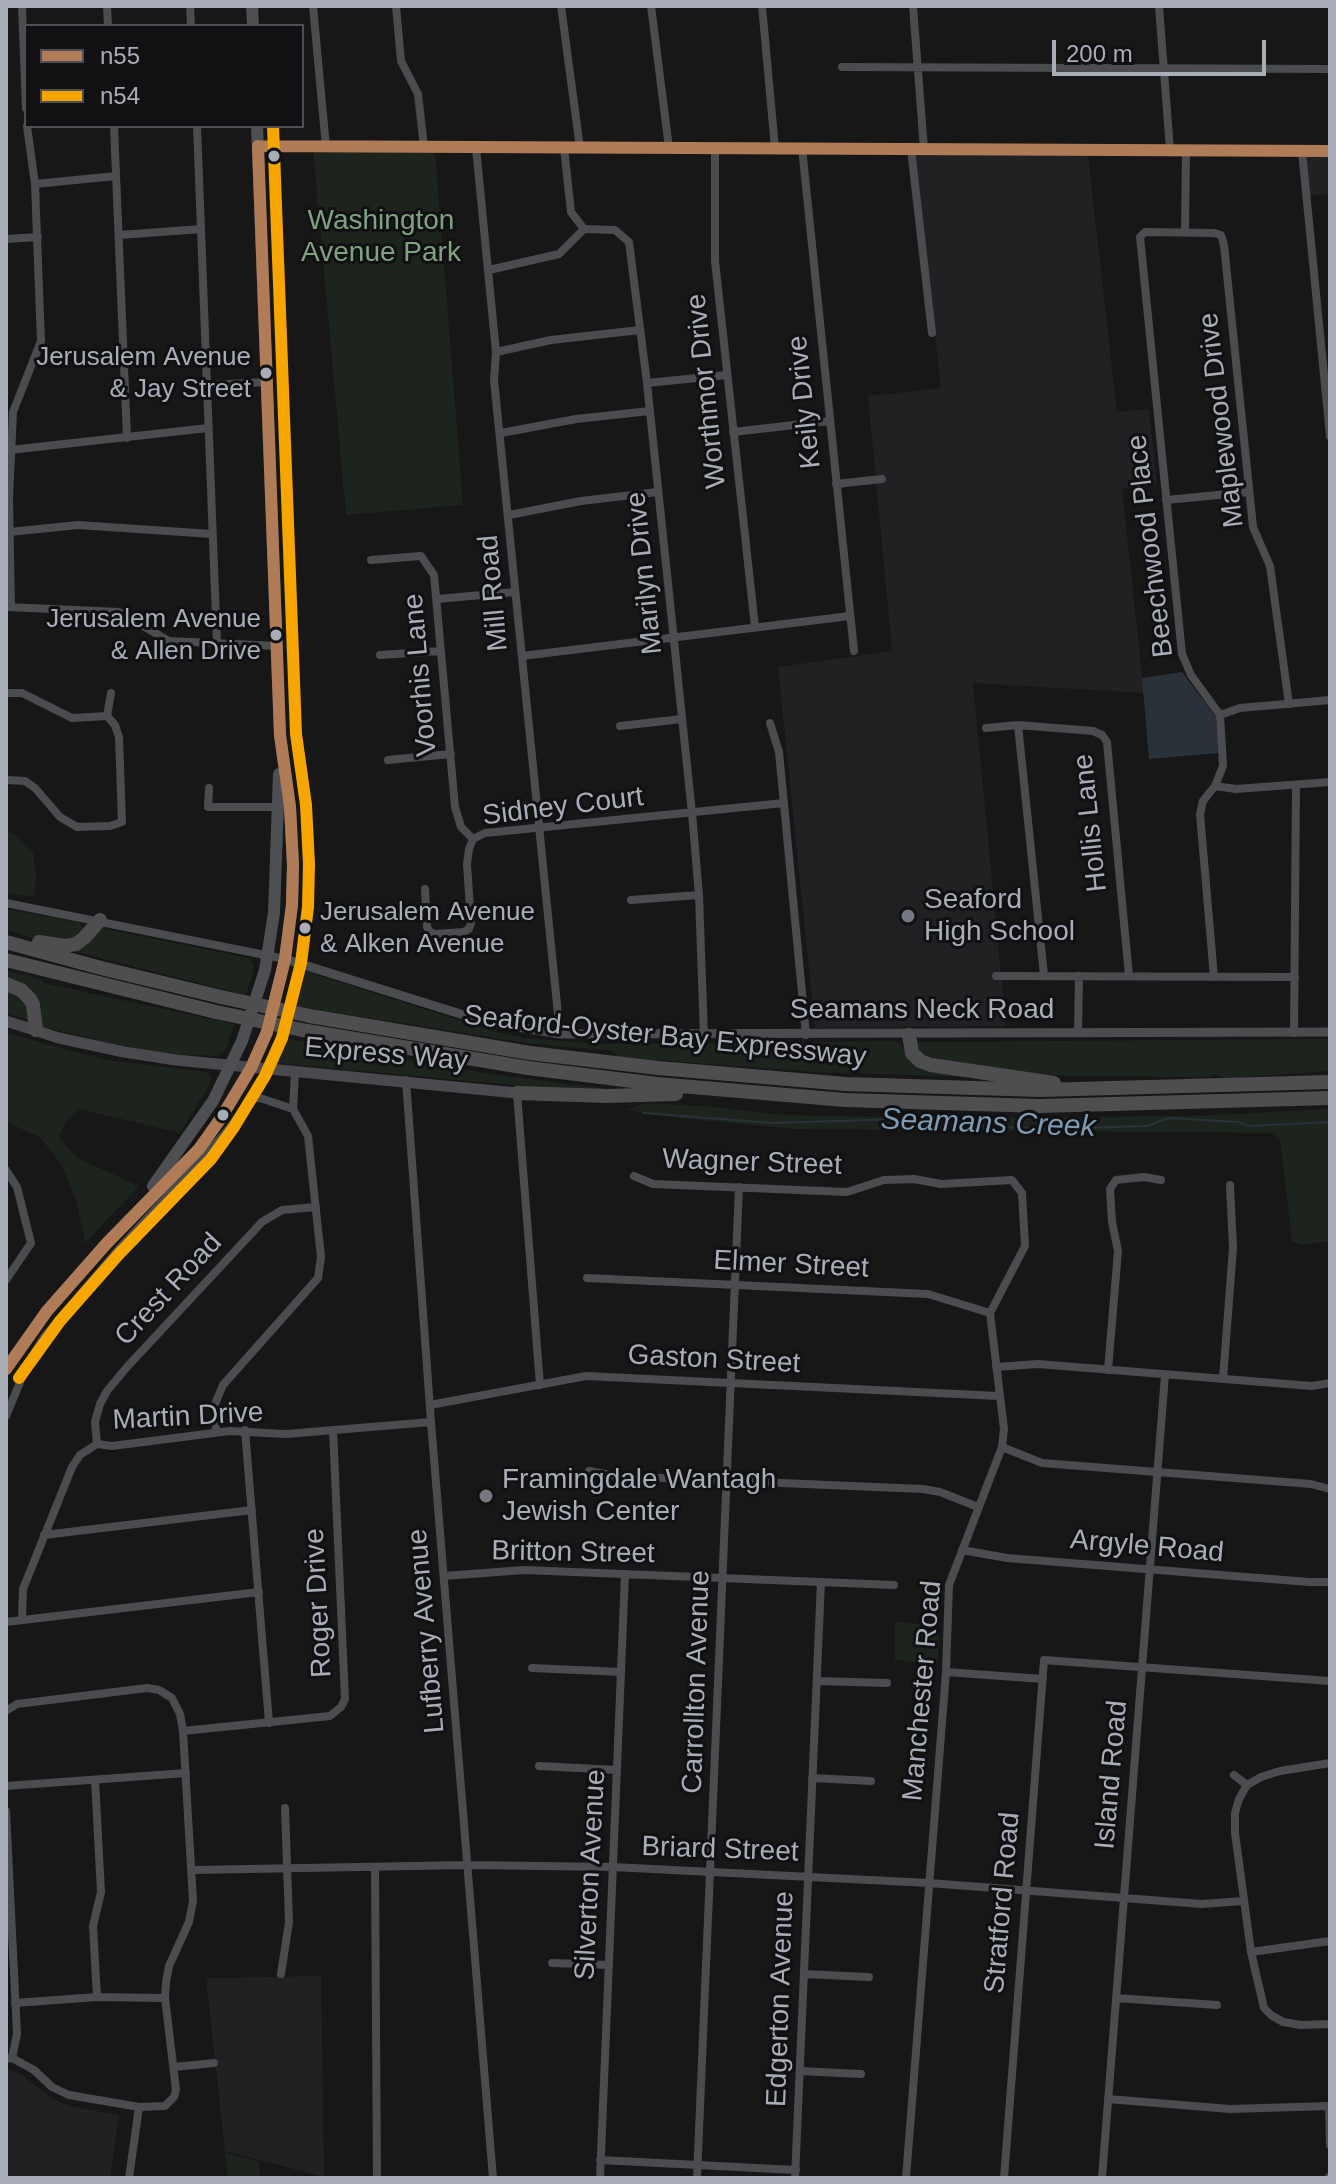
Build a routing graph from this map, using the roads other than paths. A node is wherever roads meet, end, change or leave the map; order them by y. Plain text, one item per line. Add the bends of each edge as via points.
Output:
1 (22, 6) edge
2 (313, 6) edge
3 (396, 6) edge
4 (561, 6) edge
5 (651, 6) edge
6 (762, 6) edge
7 (913, 6) edge
8 (1159, 6) edge
9 (24, 57) edge
10 (842, 67) dead end
11 (918, 68) junction
12 (1164, 68) junction
13 (1330, 69) edge
14 (27, 128) edge
15 (114, 128) edge
16 (197, 128) edge
17 (257, 128) edge
18 (258, 146) junction
19 (326, 147) junction
20 (424, 147) junction
21 (476, 148) junction
22 (564, 148) junction
23 (580, 148) junction
24 (669, 148) junction
25 (715, 148) junction
26 (775, 148) junction
27 (802, 148) junction
28 (911, 149) junction
29 (924, 149) junction
30 (1170, 150) junction
31 (1186, 151) junction
32 (1302, 151) junction
33 (1330, 151) edge
34 (116, 176) junction
35 (35, 184) junction
36 (201, 229) junction
37 (584, 229) junction
38 (1185, 232) junction
39 (120, 235) junction
40 (38, 237) junction
41 (6, 239) edge
42 (489, 270) junction
43 (640, 330) junction
44 (932, 333) dead end
45 (1326, 350) edge
46 (496, 352) junction
47 (727, 375) junction
48 (267, 382) junction
49 (647, 383) junction
50 (207, 385) junction
51 (650, 411) junction
52 (829, 421) junction
53 (208, 428) junction
54 (733, 432) junction
55 (501, 433) junction
56 (1330, 436) edge
57 (127, 438) junction
58 (10, 450) junction
59 (882, 479) dead end
60 (836, 484) junction
61 (658, 492) junction
62 (1249, 492) junction
63 (7, 498) edge
64 (1166, 500) junction
65 (509, 515) junction
66 (10, 532) junction
67 (212, 534) junction
68 (371, 560) dead end
69 (515, 592) junction
70 (437, 599) junction
71 (9, 607) edge
72 (850, 616) junction
73 (755, 627) junction
74 (674, 637) junction
75 (217, 644) junction
76 (277, 646) junction
77 (441, 651) junction
78 (854, 651) dead end
79 (380, 655) dead end
80 (522, 656) junction
81 (6, 693) edge
82 (111, 693) dead end
83 (1330, 700) edge
84 (1289, 704) junction
85 (1220, 715) junction
86 (107, 716) junction
87 (682, 719) junction
88 (770, 723) dead end
89 (1018, 725) junction
90 (620, 726) dead end
91 (986, 728) dead end
92 (451, 754) junction
93 (388, 760) dead end
94 (6, 780) edge
95 (1330, 782) edge
96 (1296, 785) junction
97 (1215, 786) junction
98 (209, 788) dead end
99 (784, 803) junction
100 (284, 807) junction
101 (692, 813) junction
102 (538, 830) junction
103 (473, 839) junction
104 (425, 889) dead end
105 (699, 895) junction
106 (631, 900) dead end
107 (6, 903) edge
108 (100, 920) junction
109 (6, 935) edge
110 (6, 942) edge
111 (268, 955) junction
112 (285, 959) junction
113 (6, 960) edge
114 (1044, 975) junction
115 (996, 976) dead end
116 (1079, 976) junction
117 (1129, 976) junction
118 (1214, 977) junction
119 (1295, 977) junction
120 (6, 984) edge
121 (219, 1004) junction
122 (6, 1021) edge
123 (36, 1030) junction
124 (1330, 1032) edge
125 (1078, 1033) junction
126 (1294, 1033) junction
127 (560, 1034) junction
128 (806, 1035) junction
129 (909, 1035) junction
130 (704, 1036) junction
131 (231, 1066) junction
132 (251, 1068) junction
133 (295, 1071) junction
134 (406, 1080) junction
135 (1330, 1082) edge
136 (1106, 1089) junction
137 (517, 1093) junction
138 (781, 1095) junction
139 (1330, 1098) edge
140 (293, 1109) junction
141 (202, 1152) junction
142 (6, 1170) edge
143 (634, 1176) dead end
144 (1161, 1180) dead end
145 (1230, 1185) dead end
146 (739, 1187) junction
147 (316, 1207) junction
148 (119, 1229) junction
149 (112, 1247) junction
150 (587, 1278) dead end
151 (6, 1280) edge
152 (736, 1285) junction
153 (990, 1313) junction
154 (996, 1367) junction
155 (6, 1368) edge
156 (1108, 1370) junction
157 (1165, 1375) junction
158 (1223, 1379) junction
159 (732, 1383) junction
160 (1330, 1383) edge
161 (540, 1385) junction
162 (999, 1396) junction
163 (430, 1405) junction
164 (6, 1416) edge
165 (431, 1422) junction
166 (245, 1430) junction
167 (333, 1430) junction
168 (216, 1432) junction
169 (97, 1444) junction
170 (1002, 1447) junction
171 (589, 1471) dead end
172 (1158, 1471) junction
173 (727, 1480) junction
174 (1330, 1489) edge
175 (978, 1507) junction
176 (252, 1510) junction
177 (44, 1535) junction
178 (962, 1550) junction
179 (1150, 1569) junction
180 (625, 1574) junction
181 (444, 1576) junction
182 (723, 1578) junction
183 (821, 1582) junction
184 (1330, 1582) edge
185 (894, 1585) dead end
186 (259, 1592) junction
187 (22, 1620) junction
188 (6, 1622) edge
189 (1142, 1667) junction
190 (532, 1668) dead end
191 (621, 1672) junction
192 (946, 1672) junction
193 (1043, 1679) junction
194 (817, 1681) junction
195 (1330, 1681) edge
196 (887, 1683) dead end
197 (6, 1711) edge
198 (269, 1723) junction
199 (183, 1731) junction
200 (1330, 1763) edge
201 (539, 1766) dead end
202 (617, 1770) junction
203 (186, 1773) junction
204 (1234, 1775) dead end
205 (812, 1778) junction
206 (95, 1780) junction
207 (871, 1781) dead end
208 (1247, 1785) junction
209 (6, 1786) edge
210 (285, 1808) dead end
211 (6, 1811) edge
212 (7, 1841) edge
213 (468, 1865) junction
214 (375, 1867) junction
215 (613, 1867) junction
216 (288, 1869) junction
217 (193, 1870) junction
218 (711, 1872) junction
219 (808, 1876) junction
220 (929, 1883) junction
221 (1027, 1890) junction
222 (1124, 1898) junction
223 (1243, 1901) junction
224 (1330, 1941) edge
225 (1251, 1952) junction
226 (552, 1963) dead end
227 (609, 1965) junction
228 (281, 1974) dead end
229 (804, 1974) junction
230 (869, 1977) dead end
231 (97, 1997) junction
232 (165, 1998) junction
233 (1116, 1998) junction
234 (15, 2003) junction
235 (1217, 2005) dead end
236 (1330, 2024) edge
237 (9, 2059) edge
238 (214, 2063) dead end
239 (174, 2067) junction
240 (800, 2071) junction
241 (861, 2074) dead end
242 (1108, 2099) junction
243 (1329, 2106) edge
244 (139, 2107) junction
245 (1330, 2145) edge
246 (600, 2160) junction
247 (698, 2165) junction
248 (795, 2174) edge
249 (129, 2178) edge
250 (377, 2178) edge
251 (493, 2178) edge
252 (600, 2178) edge
253 (697, 2178) edge
254 (906, 2178) edge
255 (1004, 2178) edge
256 (1102, 2178) edge

1 - 9 street
2 - 19 street
3 - 20 street via 401,61 418,94
4 - 23 street
5 - 24 street
6 - 26 street
7 - 11 street
8 - 12 street
10 - 11 street
11 - 12 street
11 - 29 street
12 - 13 street
12 - 30 street
14 - 35 street
15 - 34 street
16 - 36 street
17 - 18 main road
18 - 19 street
18 - 48 main road
19 - 20 street
20 - 21 street
21 - 22 street
21 - 42 street, Mill Road
22 - 23 street
22 - 37 street via 571,212
23 - 24 street
24 - 25 street
25 - 26 street
25 - 47 street, Worthmor Drive via 715,261
26 - 27 street
27 - 28 street
27 - 52 street, Keily Drive
28 - 29 street
28 - 44 street
29 - 30 street
30 - 31 street
31 - 32 street
31 - 38 street
32 - 33 street
32 - 45 street
34 - 35 street
34 - 39 street
35 - 40 street
36 - 39 street
36 - 50 street
37 - 42 street via 559,254
37 - 43 street, Marilyn Drive via 615,230 629,242
38 - 62 street, Maplewood Drive via 1221,235 1224,245
38 - 64 street, Beechwood Place via 1145,232 1140,237
39 - 57 street
40 - 41 street
40 - 58 street via 41,341 13,412
42 - 46 street, Mill Road
43 - 46 street
43 - 49 street, Marilyn Drive
45 - 56 street
46 - 55 street, Mill Road
47 - 49 street
47 - 54 street, Worthmor Drive
48 - 50 street
48 - 76 main road
49 - 51 street, Marilyn Drive
50 - 53 street
51 - 55 street
51 - 61 street, Marilyn Drive
52 - 54 street
52 - 60 street, Keily Drive
53 - 57 street
53 - 67 street
54 - 73 street, Worthmor Drive
55 - 65 street, Mill Road
57 - 58 street
58 - 63 street
59 - 60 street
60 - 72 street, Keily Drive
61 - 65 street
61 - 74 street, Marilyn Drive
62 - 64 street
62 - 84 street, Maplewood Drive via 1253,527 1270,566
63 - 66 street
64 - 85 street, Beechwood Place via 1182,654
65 - 69 street, Mill Road
66 - 67 street via 78,525
66 - 71 street
67 - 75 street
68 - 70 street, Voorhis Lane via 421,556 434,575
69 - 70 street
69 - 80 street, Mill Road
70 - 77 street, Voorhis Lane
71 - 75 street via 119,612 169,641
72 - 73 street
72 - 78 street, Keily Drive
73 - 74 street
74 - 80 street
74 - 87 street, Marilyn Drive
75 - 76 street
76 - 100 main road
77 - 79 street
77 - 92 street, Voorhis Lane
80 - 102 street, Mill Road
81 - 86 street via 22,693 72,718
82 - 86 street
83 - 84 street
84 - 85 street
85 - 97 street via 1223,766
86 - 94 street via 119,737 122,822 77,827 25,781
87 - 90 street
87 - 101 street, Marilyn Drive
88 - 99 street
89 - 91 street, Hollis Lane
89 - 114 street
89 - 117 street, Hollis Lane via 1093,731 1107,742
92 - 93 street
92 - 103 street, Voorhis Lane via 455,807 461,827
95 - 96 street
96 - 97 street
96 - 119 street
97 - 118 street via 1200,814
98 - 100 street via 208,807
99 - 101 street, Sidney Court
99 - 128 street
100 - 111 main road
100 - 112 main road via 293,865
101 - 102 street, Sidney Court
101 - 105 street, Marilyn Drive
102 - 103 street, Sidney Court via 485,833
102 - 127 street, Mill Road
103 - 104 street, Sidney Court via 467,864 469,929 430,932
105 - 106 street
105 - 130 street, Marilyn Drive
107 - 108 street
108 - 109 highway via 84,938 66,946
108 - 111 street
110 - 121 highway, Seaford-Oyster Bay Expressway
111 - 112 street
111 - 131 main road
112 - 127 street, Seamans Neck Road via 486,1022
112 - 132 main road via 267,1032
113 - 121 highway, Seaford-Oyster Bay Expressway
114 - 115 street
114 - 116 street
116 - 117 street
116 - 125 street
117 - 118 street
118 - 119 street
119 - 126 street
120 - 123 highway via 27,995
121 - 136 highway, Seaford-Oyster Bay Expressway, bridge via 530,1053 722,1074 910,1087
121 - 138 highway, Seaford-Oyster Bay Expressway, bridge via 307,1031 528,1068
122 - 123 main road
123 - 131 main road via 124,1052
124 - 126 street, Seamans Neck Road
125 - 126 street, Seamans Neck Road
125 - 129 street, Seamans Neck Road
127 - 130 street, Seamans Neck Road
128 - 129 street, Seamans Neck Road
128 - 130 street, Seamans Neck Road
129 - 136 highway via 912,1053 931,1065
131 - 132 main road
131 - 148 main road via 183,1147
132 - 133 main road, Express Way
132 - 141 main road
133 - 134 main road, Express Way
133 - 140 street
134 - 137 main road, Express Way
134 - 163 street, Lufberry Avenue
135 - 136 highway, Seaford-Oyster Bay Expressway
137 - 138 highway
137 - 161 street
138 - 139 highway, Seaford-Oyster Bay Expressway via 1040,1106
140 - 141 street via 251,1099
140 - 147 street via 308,1136
141 - 148 main road
141 - 149 street
142 - 151 street via 17,1187 31,1243
143 - 146 street, Wagner Street via 653,1184
144 - 156 street via 1116,1180 1110,1189 1118,1251
145 - 158 street via 1233,1248
146 - 152 street, Carrollton Avenue
146 - 153 street, Wagner Street via 847,1192 884,1180 1012,1180 1022,1193 1025,1246
147 - 168 street via 318,1278 223,1385 215,1404
147 - 169 street, Crest Road via 282,1210 262,1222 127,1367 100,1404
148 - 149 main road
149 - 155 main road via 47,1311
149 - 164 street via 34,1352
150 - 152 street, Elmer Street
152 - 153 street, Elmer Street via 928,1294
152 - 159 street, Carrollton Avenue
153 - 154 street, Manchester Road
154 - 156 street via 1038,1364
154 - 162 street, Manchester Road
156 - 157 street
157 - 158 street
157 - 172 street, Island Road
158 - 160 street
159 - 161 street, Gaston Street via 586,1376
159 - 162 street, Gaston Street
159 - 173 street, Carrollton Avenue
161 - 163 street, Gaston Street
162 - 170 street, Manchester Road
163 - 165 street, Lufberry Avenue
165 - 167 street, Martin Drive
165 - 181 street, Lufberry Avenue
166 - 167 street, Martin Drive
166 - 168 street, Martin Drive
166 - 176 street
167 - 198 street, Roger Drive via 345,1699 330,1716
168 - 169 street, Martin Drive
169 - 177 street, Martin Drive via 72,1467
170 - 172 street via 1042,1463
170 - 175 street, Manchester Road
171 - 173 street
172 - 174 street
172 - 179 street, Island Road
173 - 175 street via 923,1489
173 - 182 street, Carrollton Avenue
175 - 178 street, Manchester Road
176 - 177 street
176 - 186 street
177 - 187 street, Martin Drive via 23,1589
178 - 179 street, Argyle Road
178 - 192 street, Manchester Road via 949,1585
179 - 184 street, Argyle Road
179 - 189 street, Island Road
180 - 181 street, Britton Street via 524,1570
180 - 182 street, Britton Street
180 - 191 street, Silverton Avenue
181 - 213 street, Lufberry Avenue
182 - 183 street, Britton Street
182 - 218 street, Carrollton Avenue
183 - 185 street, Britton Street
183 - 194 street, Edgerton Avenue
186 - 187 street
186 - 198 street
187 - 188 street
189 - 193 street via 1044,1660
189 - 195 street
189 - 222 street, Island Road
190 - 191 street
191 - 202 street, Silverton Avenue
192 - 193 street
192 - 220 street, Manchester Road
193 - 221 street, Stratford Road
194 - 196 street
194 - 205 street, Edgerton Avenue
197 - 199 street via 17,1704 154,1688 176,1704
198 - 199 street, Roger Drive
199 - 203 street
200 - 208 street via 1280,1771
201 - 202 street
202 - 215 street, Silverton Avenue
203 - 206 street
203 - 217 street
204 - 208 street
205 - 207 street
205 - 219 street, Edgerton Avenue
206 - 209 street
206 - 231 street via 101,1892 93,1926
208 - 223 street via 1235,1813
210 - 216 street
211 - 212 street
212 - 234 street
213 - 214 street, Briard Street
213 - 215 street, Briard Street
213 - 251 street, Lufberry Avenue
214 - 216 street, Briard Street
214 - 250 street
215 - 218 street, Briard Street
215 - 227 street, Silverton Avenue
216 - 217 street, Briard Street
216 - 228 street via 289,1933
217 - 232 street via 192,1912 169,1966
218 - 219 street, Briard Street
218 - 247 street, Carrollton Avenue
219 - 220 street, Briard Street
219 - 229 street, Edgerton Avenue
220 - 221 street, Briard Street
220 - 254 street, Manchester Road
221 - 222 street, Briard Street
221 - 255 street, Stratford Road
222 - 223 street, Briard Street
222 - 233 street, Island Road
223 - 225 street
224 - 225 street
225 - 236 street via 1259,1995 1271,2015 1301,2025
226 - 227 street
227 - 246 street, Silverton Avenue
229 - 230 street
229 - 240 street, Edgerton Avenue
231 - 232 street
231 - 234 street
232 - 239 street
233 - 235 street
233 - 242 street, Island Road
234 - 237 street via 17,2034
237 - 244 street via 69,2095
238 - 239 street
239 - 244 street via 176,2090 169,2103
240 - 241 street
240 - 248 street, Edgerton Avenue
242 - 243 street via 1230,2109
242 - 256 street, Island Road
243 - 245 street
244 - 249 street
246 - 247 street
246 - 252 street, Silverton Avenue
247 - 248 street
247 - 253 street, Carrollton Avenue

